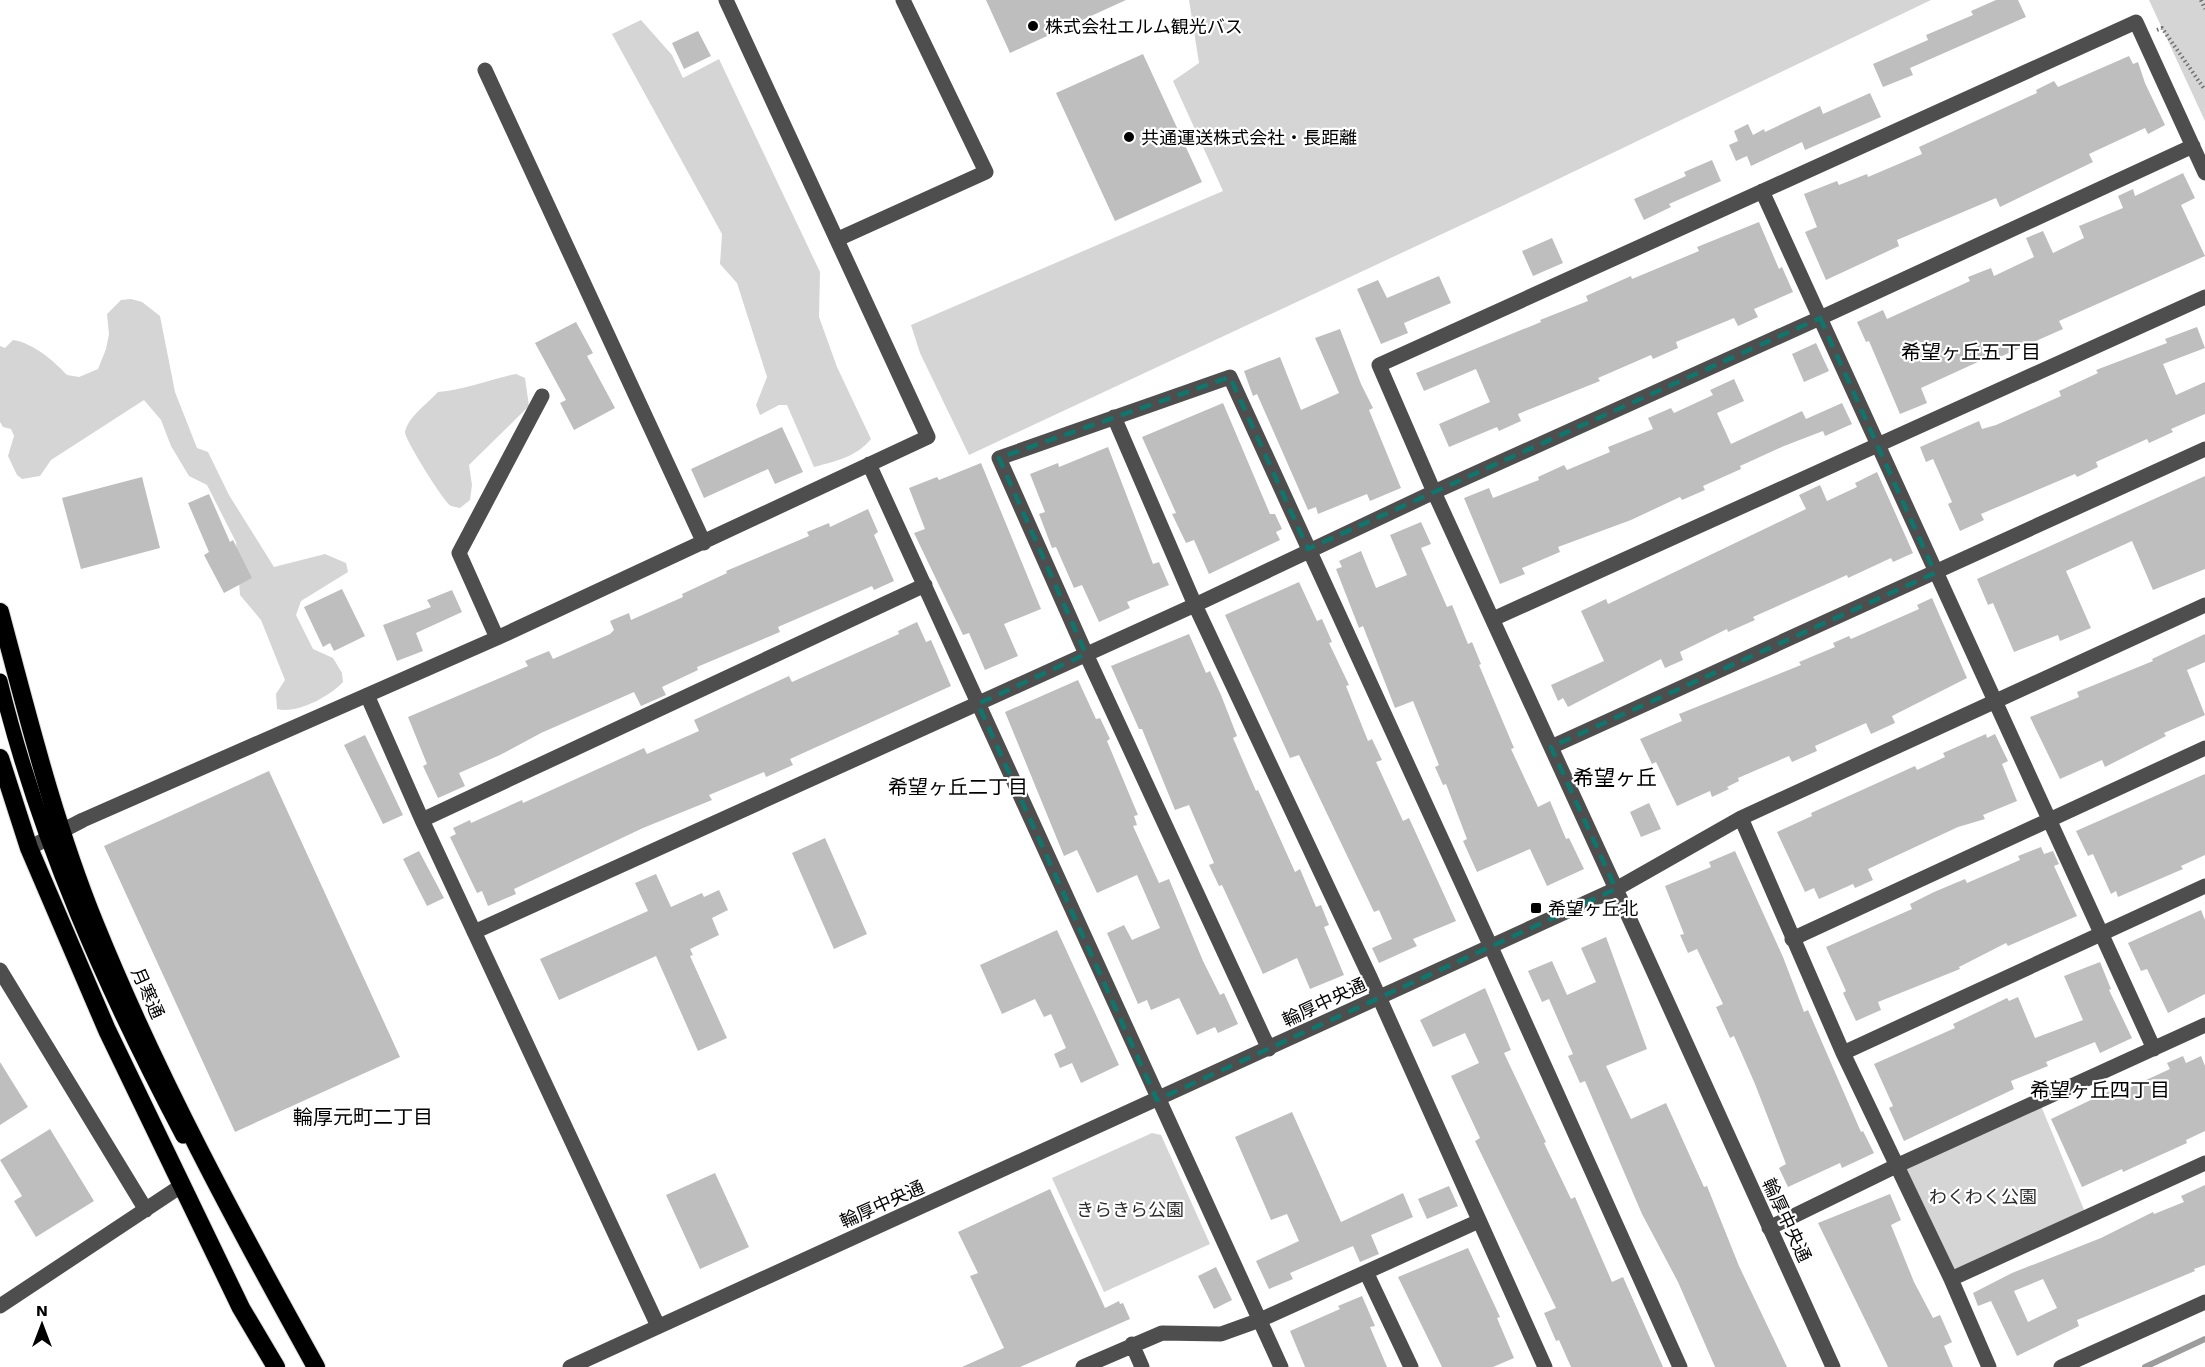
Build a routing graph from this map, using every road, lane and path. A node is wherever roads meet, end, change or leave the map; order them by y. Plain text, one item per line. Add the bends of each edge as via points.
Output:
1 (726, 0) edge
2 (903, 0) edge
3 (2201, 0) edge
4 (2205, 9) edge
5 (2142, 36) junction
6 (485, 70) dead end
7 (2205, 90) edge
8 (2193, 146) junction
9 (2205, 173) edge
10 (1762, 191) junction
11 (838, 239) junction
12 (2205, 297) edge
13 (1820, 318) junction
14 (542, 396) dead end
15 (1114, 417) junction
16 (1878, 446) junction
17 (2205, 449) edge
18 (869, 464) junction
19 (1434, 492) junction
20 (704, 543) junction
21 (1308, 549) junction
22 (1935, 573) junction
23 (925, 585) junction
24 (1196, 605) junction
25 (2205, 605) edge
26 (0, 612) edge
27 (1493, 620) junction
28 (497, 638) junction
29 (1086, 654) junction
30 (0, 681) edge
31 (367, 695) junction
32 (1994, 703) junction
33 (978, 704) junction
34 (1551, 747) junction
35 (2205, 748) edge
36 (0, 758) edge
37 (1741, 818) junction
38 (422, 820) junction
39 (2048, 820) junction
40 (54, 834) junction
41 (29, 848) junction
42 (2205, 886) edge
43 (1616, 890) junction
44 (474, 932) junction
45 (2100, 935) junction
46 (1792, 939) junction
47 (1491, 947) junction
48 (0, 970) edge
49 (1379, 999) junction
50 (2205, 1025) edge
51 (1269, 1049) junction
52 (2154, 1049) junction
53 (1843, 1053) junction
54 (1157, 1100) junction
55 (2205, 1163) edge
56 (1896, 1166) junction
57 (181, 1186) junction
58 (146, 1210) junction
59 (1479, 1221) junction
60 (1769, 1228) junction
61 (1367, 1274) junction
62 (1951, 1279) junction
63 (2205, 1302) edge
64 (0, 1306) edge
65 (1260, 1320) junction
66 (658, 1326) junction
67 (1132, 1344) junction
68 (276, 1367) edge
69 (316, 1367) edge
70 (570, 1367) edge
71 (1083, 1367) edge
72 (1142, 1367) edge
73 (1281, 1367) edge
74 (1411, 1367) edge
75 (1545, 1367) edge
76 (1680, 1367) edge
77 (1833, 1367) edge
78 (1989, 1367) edge
79 (2061, 1367) edge

1 - 11 street
2 - 11 street via 986,172
3 - 4 path
5 - 7 path via 2162,28
5 - 8 street
5 - 10 street via 2136,21
6 - 20 street
8 - 9 street
8 - 13 street
10 - 13 street
10 - 19 street via 1379,365
11 - 18 street via 928,437
12 - 16 street
13 - 16 street
13 - 19 street
14 - 28 street via 459,553
15 - 21 street via 1230,377
15 - 24 street
15 - 29 street via 999,458
16 - 22 street
16 - 27 street
17 - 22 street
18 - 20 street
18 - 23 street
19 - 21 street
19 - 27 street
20 - 28 street
21 - 24 street
21 - 47 street
22 - 32 street
22 - 34 street
23 - 33 street
23 - 38 street
24 - 29 street
24 - 49 street
25 - 32 street
26 - 40 highway, 月寒通 via 44,779
27 - 34 street
28 - 31 street
29 - 33 street
29 - 51 street
30 - 40 main road via 31,795
31 - 38 street
31 - 40 street
32 - 37 street
32 - 39 street
33 - 44 street
33 - 54 street
34 - 43 street
35 - 39 street
36 - 41 highway
37 - 43 street
37 - 46 street
38 - 44 street
39 - 45 street
39 - 46 street
40 - 41 street
40 - 69 highway, 月寒通 via 153,1055
41 - 57 highway via 107,1030
42 - 45 street
43 - 47 street, 輪厚中央通
43 - 60 street, 輪厚中央通
44 - 66 street
45 - 52 street
45 - 53 street
46 - 53 street
47 - 49 street, 輪厚中央通
47 - 76 street
48 - 58 street
49 - 51 street, 輪厚中央通
49 - 59 street
50 - 52 street
51 - 54 street, 輪厚中央通
52 - 56 street
53 - 56 street
54 - 65 street
54 - 66 street, 輪厚中央通
55 - 62 street
56 - 60 street
56 - 62 street
57 - 58 street
57 - 68 highway via 241,1308
58 - 64 street
59 - 61 street
59 - 75 street
60 - 77 street, 輪厚中央通
61 - 65 street
61 - 74 street
62 - 78 street
63 - 79 street
65 - 67 street via 1221,1334 1162,1333
65 - 73 street
66 - 70 street, 輪厚中央通
67 - 71 street
67 - 72 street

